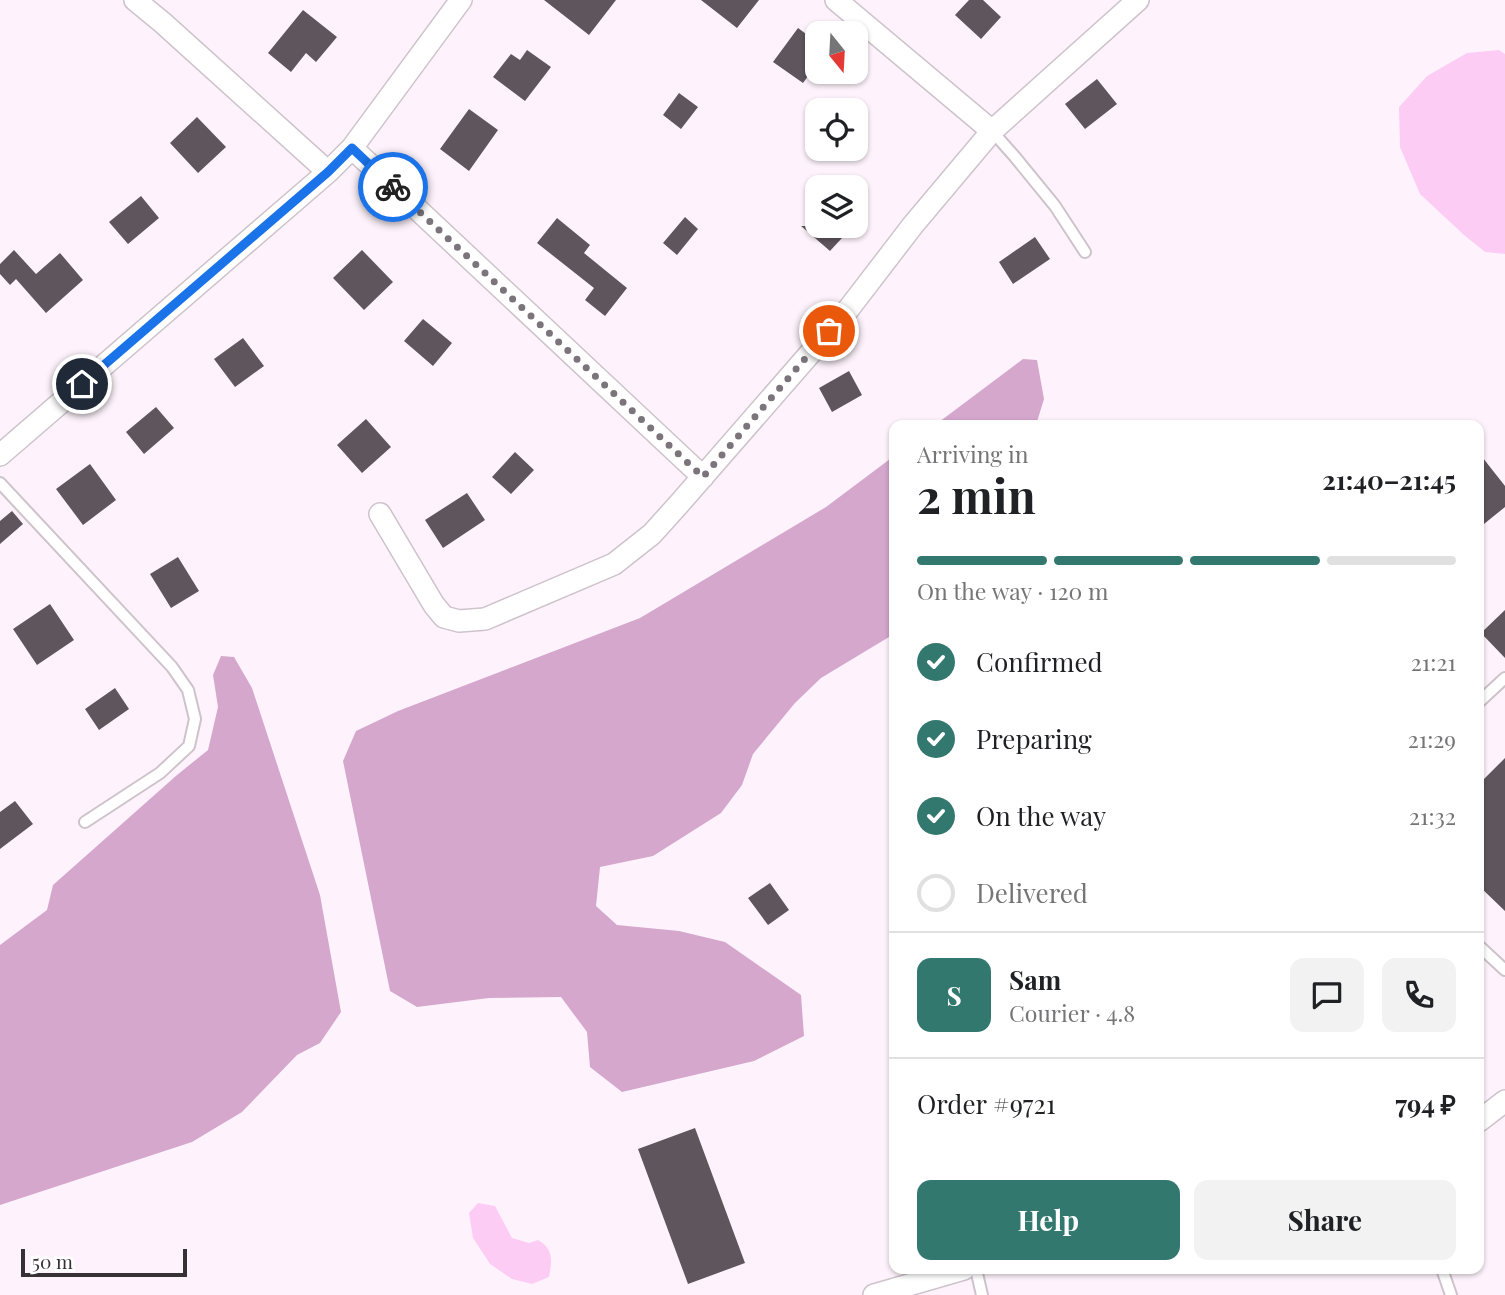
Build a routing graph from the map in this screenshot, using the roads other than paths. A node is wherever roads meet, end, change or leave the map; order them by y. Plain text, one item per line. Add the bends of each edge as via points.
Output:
1 (135, 0) edge
2 (461, 0) edge
3 (836, 0) edge
4 (1138, 0) edge
5 (992, 131) junction
6 (352, 148) junction
7 (328, 172) junction
8 (1085, 252) dead end
9 (0, 455) edge
10 (703, 477) junction
11 (0, 482) edge
12 (380, 514) dead end
13 (1505, 678) edge
14 (1484, 697) edge
15 (85, 822) dead end
16 (1484, 951) edge
17 (1505, 970) edge
18 (1505, 1101) edge
19 (1484, 1117) edge
20 (947, 1274) edge
21 (977, 1274) edge
22 (1444, 1274) edge
23 (874, 1295) edge
24 (982, 1295) edge
25 (1451, 1295) edge

1 - 7 street
2 - 6 street
3 - 5 street
4 - 5 street
5 - 8 lane via 1055,206
5 - 10 street via 848,311
6 - 7 street
6 - 10 street
7 - 9 street
10 - 12 street via 652,534 614,564 485,619 444,617
11 - 15 lane via 172,667 188,690 195,719 188,746 160,774
13 - 14 lane
16 - 17 lane
18 - 19 street
20 - 23 street
21 - 24 lane
22 - 25 lane

